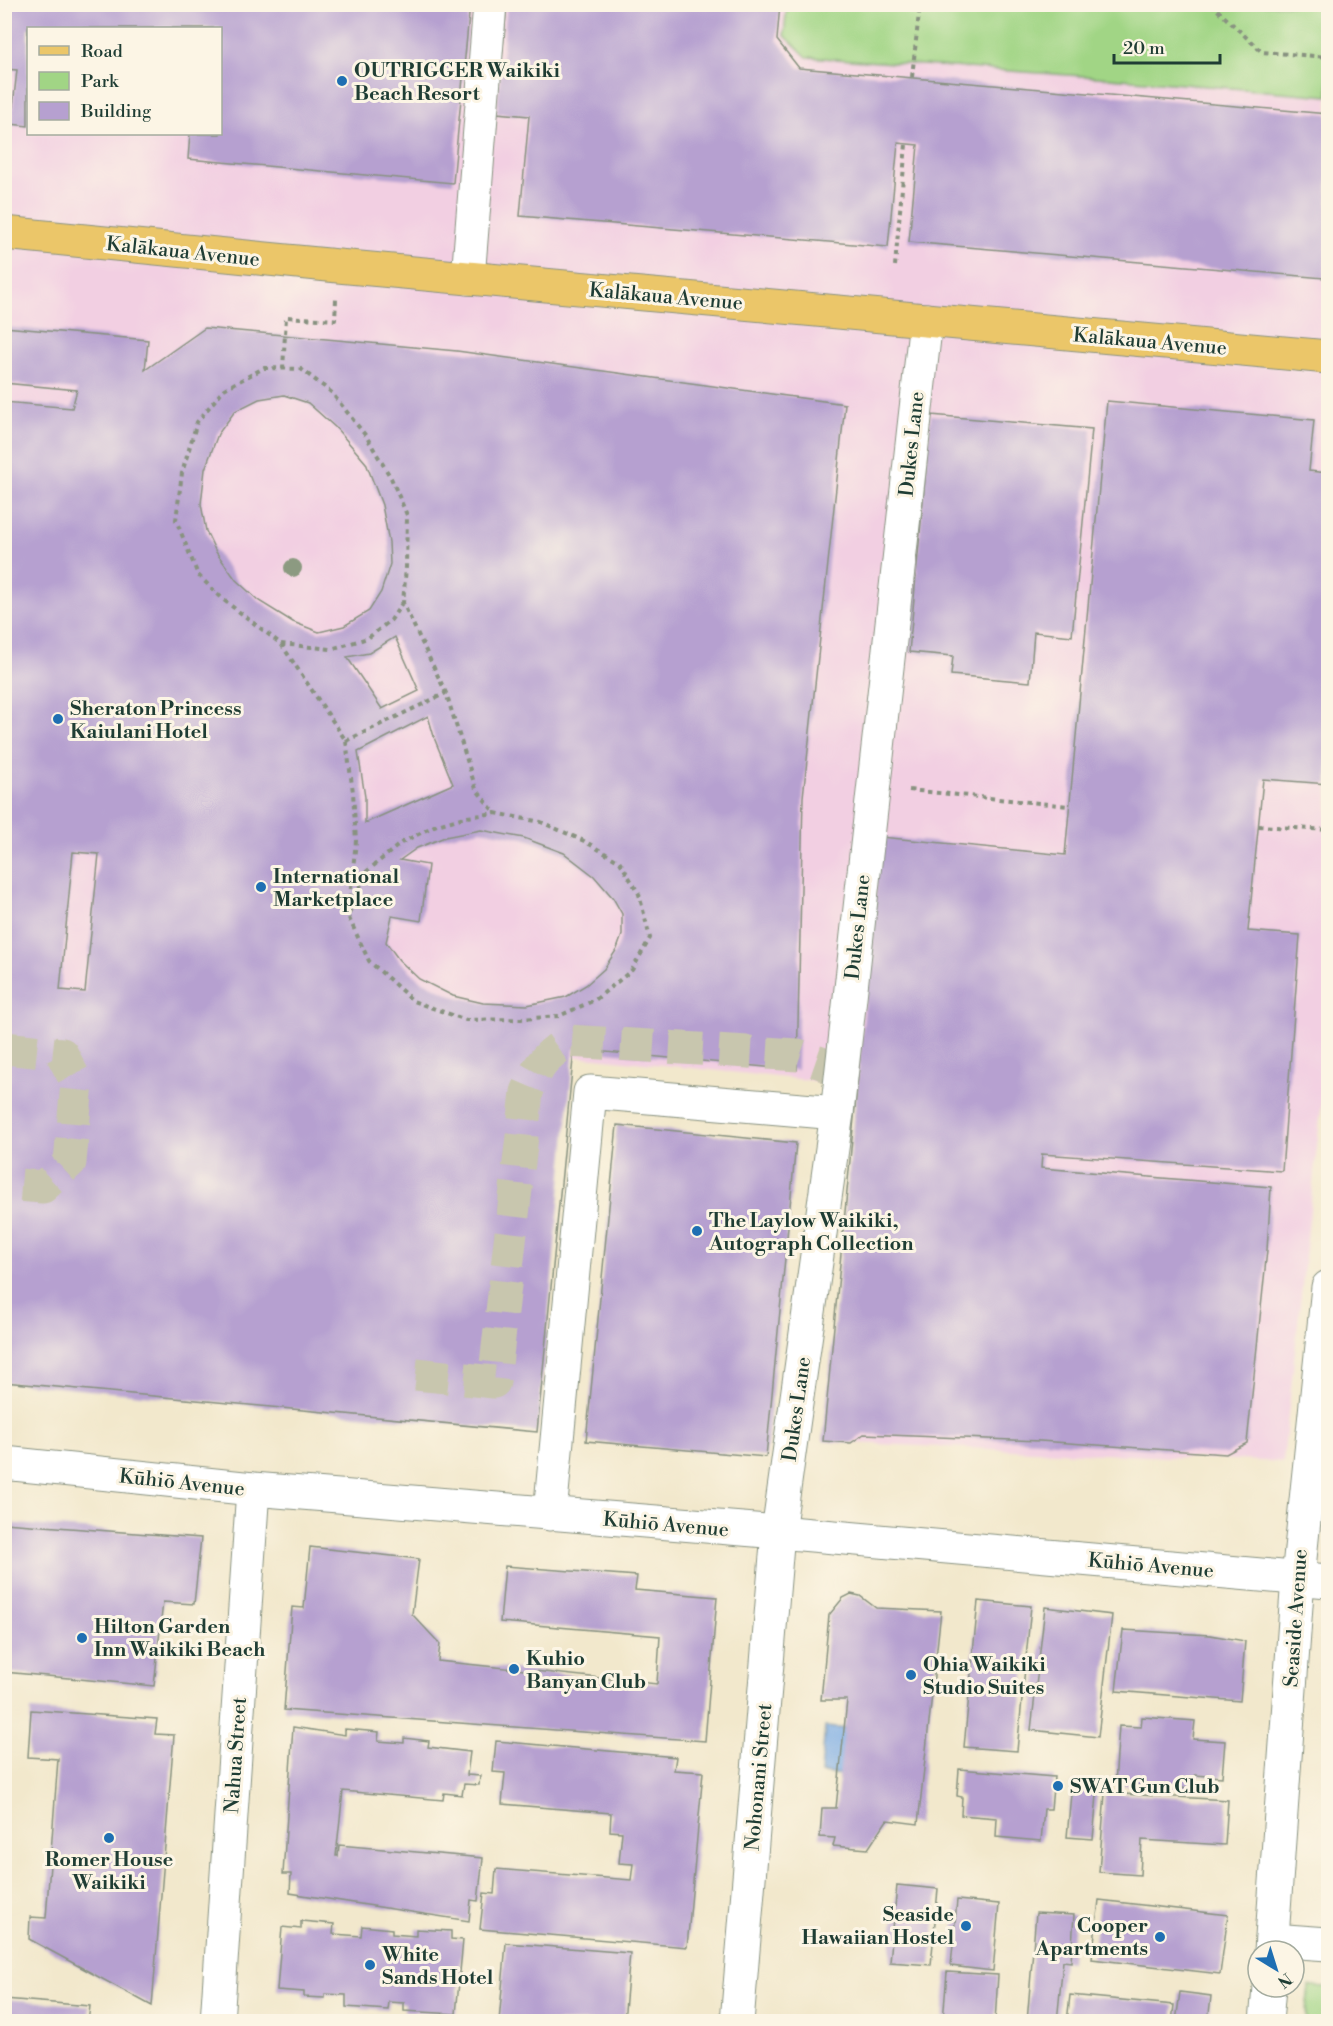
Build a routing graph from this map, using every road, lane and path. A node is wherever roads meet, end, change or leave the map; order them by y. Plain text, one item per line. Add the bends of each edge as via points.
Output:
1 (490, 4) edge
2 (920, 4) edge
3 (1210, 4) edge
4 (1329, 57) edge
5 (912, 77) dead end
6 (906, 144) dead end
7 (4, 233) edge
8 (338, 266) junction
9 (895, 266) dead end
10 (468, 278) junction
11 (926, 320) junction
12 (1329, 357) edge
13 (283, 369) junction
14 (403, 603) junction
15 (281, 644) junction
16 (446, 693) junction
17 (345, 741) junction
18 (873, 787) junction
19 (1069, 806) dead end
20 (495, 813) junction
21 (1258, 826) dead end
22 (1329, 830) edge
23 (348, 916) junction
24 (837, 1113) junction
25 (1329, 1287) edge
26 (4, 1463) edge
27 (253, 1489) junction
28 (550, 1514) junction
29 (778, 1532) junction
30 (1313, 1579) edge
31 (1273, 1939) edge
32 (1329, 1944) edge
33 (1306, 1945) edge
34 (1268, 1999) edge
35 (217, 2022) edge
36 (737, 2022) edge
37 (1266, 2022) edge

1 - 10 street
2 - 5 path
3 - 4 path via 1262,52
6 - 9 path
7 - 8 main road, Kalākaua Avenue
8 - 10 main road, Kalākaua Avenue
8 - 13 path via 335,320 286,317
10 - 11 main road, Kalākaua Avenue
11 - 12 main road, Kalākaua Avenue
11 - 18 street, Dukes Lane
13 - 14 path via 301,369 331,392 366,436 391,478 406,515
13 - 15 path via 264,368 224,389 197,422 182,473 176,520 198,575
14 - 15 path via 391,621 368,638 331,649
14 - 16 path
15 - 17 path
16 - 17 path
16 - 20 path via 476,789
17 - 23 path via 356,841
18 - 19 path
18 - 24 street, Dukes Lane
20 - 23 path via 434,826 401,843 366,872
20 - 23 path via 541,822 584,841 620,862 639,894 650,938 632,970 595,1000 559,1016 466,1020 404,993 369,961
21 - 22 path
24 - 28 street via 590,1092
24 - 29 street, Dukes Lane
25 - 30 street, Seaside Avenue
26 - 27 street, Kūhiō Avenue
27 - 28 street, Kūhiō Avenue
27 - 35 street, Nahua Street
28 - 29 street, Kūhiō Avenue
29 - 30 street, Kūhiō Avenue
29 - 36 street, Nohonani Street
30 - 31 street, Seaside Avenue
32 - 33 street
34 - 37 street

